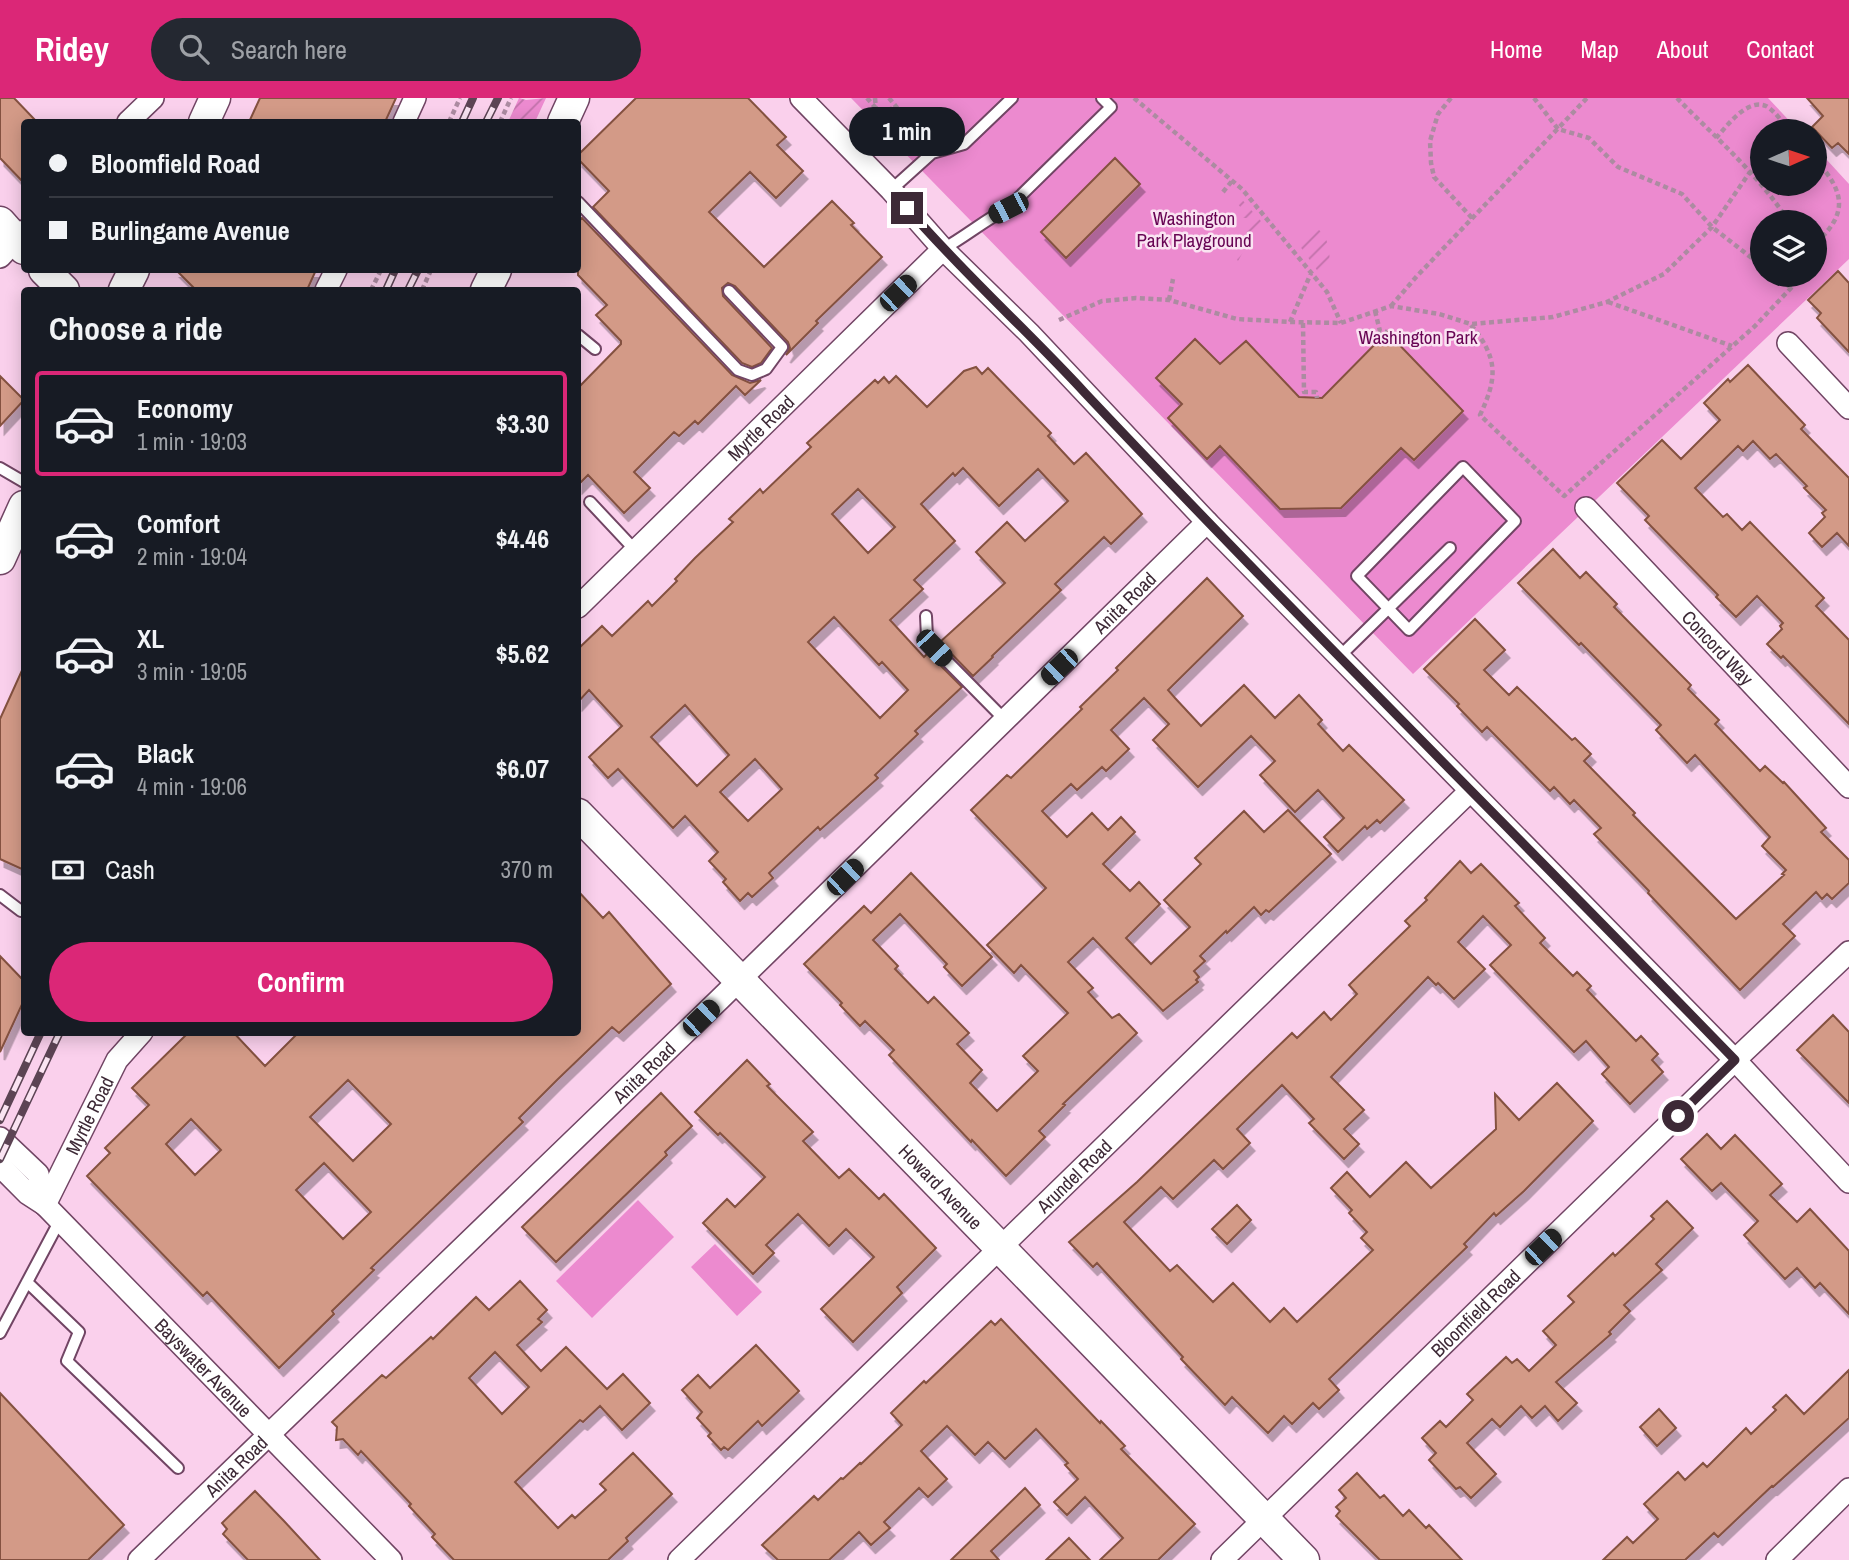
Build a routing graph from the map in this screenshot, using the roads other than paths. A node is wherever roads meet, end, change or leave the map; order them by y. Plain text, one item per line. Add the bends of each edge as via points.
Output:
1 (153, 98) edge
2 (215, 98) edge
3 (415, 98) edge
4 (574, 98) edge
5 (801, 98) edge
6 (1012, 98) edge
7 (1102, 98) edge
8 (131, 119) edge
9 (205, 119) edge
10 (405, 119) edge
11 (564, 119) edge
12 (891, 190) junction
13 (581, 205) edge
14 (943, 249) junction
15 (47, 273) edge
16 (61, 287) edge
17 (729, 291) dead end
18 (581, 337) edge
19 (1788, 343) dead end
20 (595, 349) dead end
21 (1849, 408) edge
22 (0, 468) edge
23 (21, 480) edge
24 (590, 502) dead end
25 (1586, 508) dead end
26 (21, 515) edge
27 (1207, 522) junction
28 (1450, 548) dead end
29 (635, 550) junction
30 (0, 559) edge
31 (581, 604) edge
32 (1390, 609) junction
33 (926, 616) dead end
34 (1340, 656) junction
35 (1005, 720) junction
36 (1849, 787) edge
37 (1470, 791) junction
38 (581, 817) edge
39 (0, 895) edge
40 (21, 911) dead end
41 (1849, 953) edge
42 (740, 980) junction
43 (138, 1036) edge
44 (1735, 1060) junction
45 (0, 1138) edge
46 (0, 1166) edge
47 (1849, 1182) edge
48 (52, 1212) junction
49 (1000, 1248) junction
50 (27, 1282) junction
51 (0, 1333) edge
52 (268, 1434) junction
53 (178, 1468) dead end
54 (1849, 1489) edge
55 (1264, 1519) junction
56 (139, 1560) edge
57 (391, 1560) edge
58 (679, 1560) edge
59 (1222, 1560) edge
60 (1304, 1560) edge
61 (1777, 1560) edge

1 - 8 street
2 - 9 street
3 - 10 street
4 - 11 street
5 - 12 street
6 - 12 lane via 964,144 932,153
7 - 14 lane via 1111,107 1008,208
12 - 14 street
13 - 17 lane via 738,370 752,375 766,369 782,347
14 - 27 street
14 - 29 street, Myrtle Road
15 - 16 street
18 - 20 lane
19 - 21 street
22 - 23 lane
24 - 29 lane
25 - 36 street, Concord Way
26 - 30 street
27 - 34 street
27 - 35 street, Anita Road
28 - 32 lane
29 - 31 street, Myrtle Road
32 - 32 lane via 1409,630 1515,521 1463,467 1357,576
32 - 34 lane
33 - 35 lane via 927,637 934,648
34 - 37 street
35 - 42 street, Anita Road
37 - 44 street
37 - 49 street, Arundel Road
38 - 42 street, Howard Avenue
39 - 40 lane
41 - 44 street, Bloomfield Road
42 - 49 street, Howard Avenue
42 - 52 street, Anita Road
43 - 48 street, Myrtle Road via 117,1060
44 - 47 street
44 - 55 street, Bloomfield Road
45 - 48 street, Bayswater Avenue via 38,1174
46 - 48 street, Bayswater Avenue
48 - 50 lane
48 - 52 street, Bayswater Avenue
49 - 55 street, Howard Avenue
49 - 58 street, Arundel Road
50 - 51 lane
50 - 53 lane via 79,1332 66,1361
52 - 56 street, Anita Road
52 - 57 street, Bayswater Avenue
54 - 61 street
55 - 59 street, Bloomfield Road
55 - 60 street, Howard Avenue

